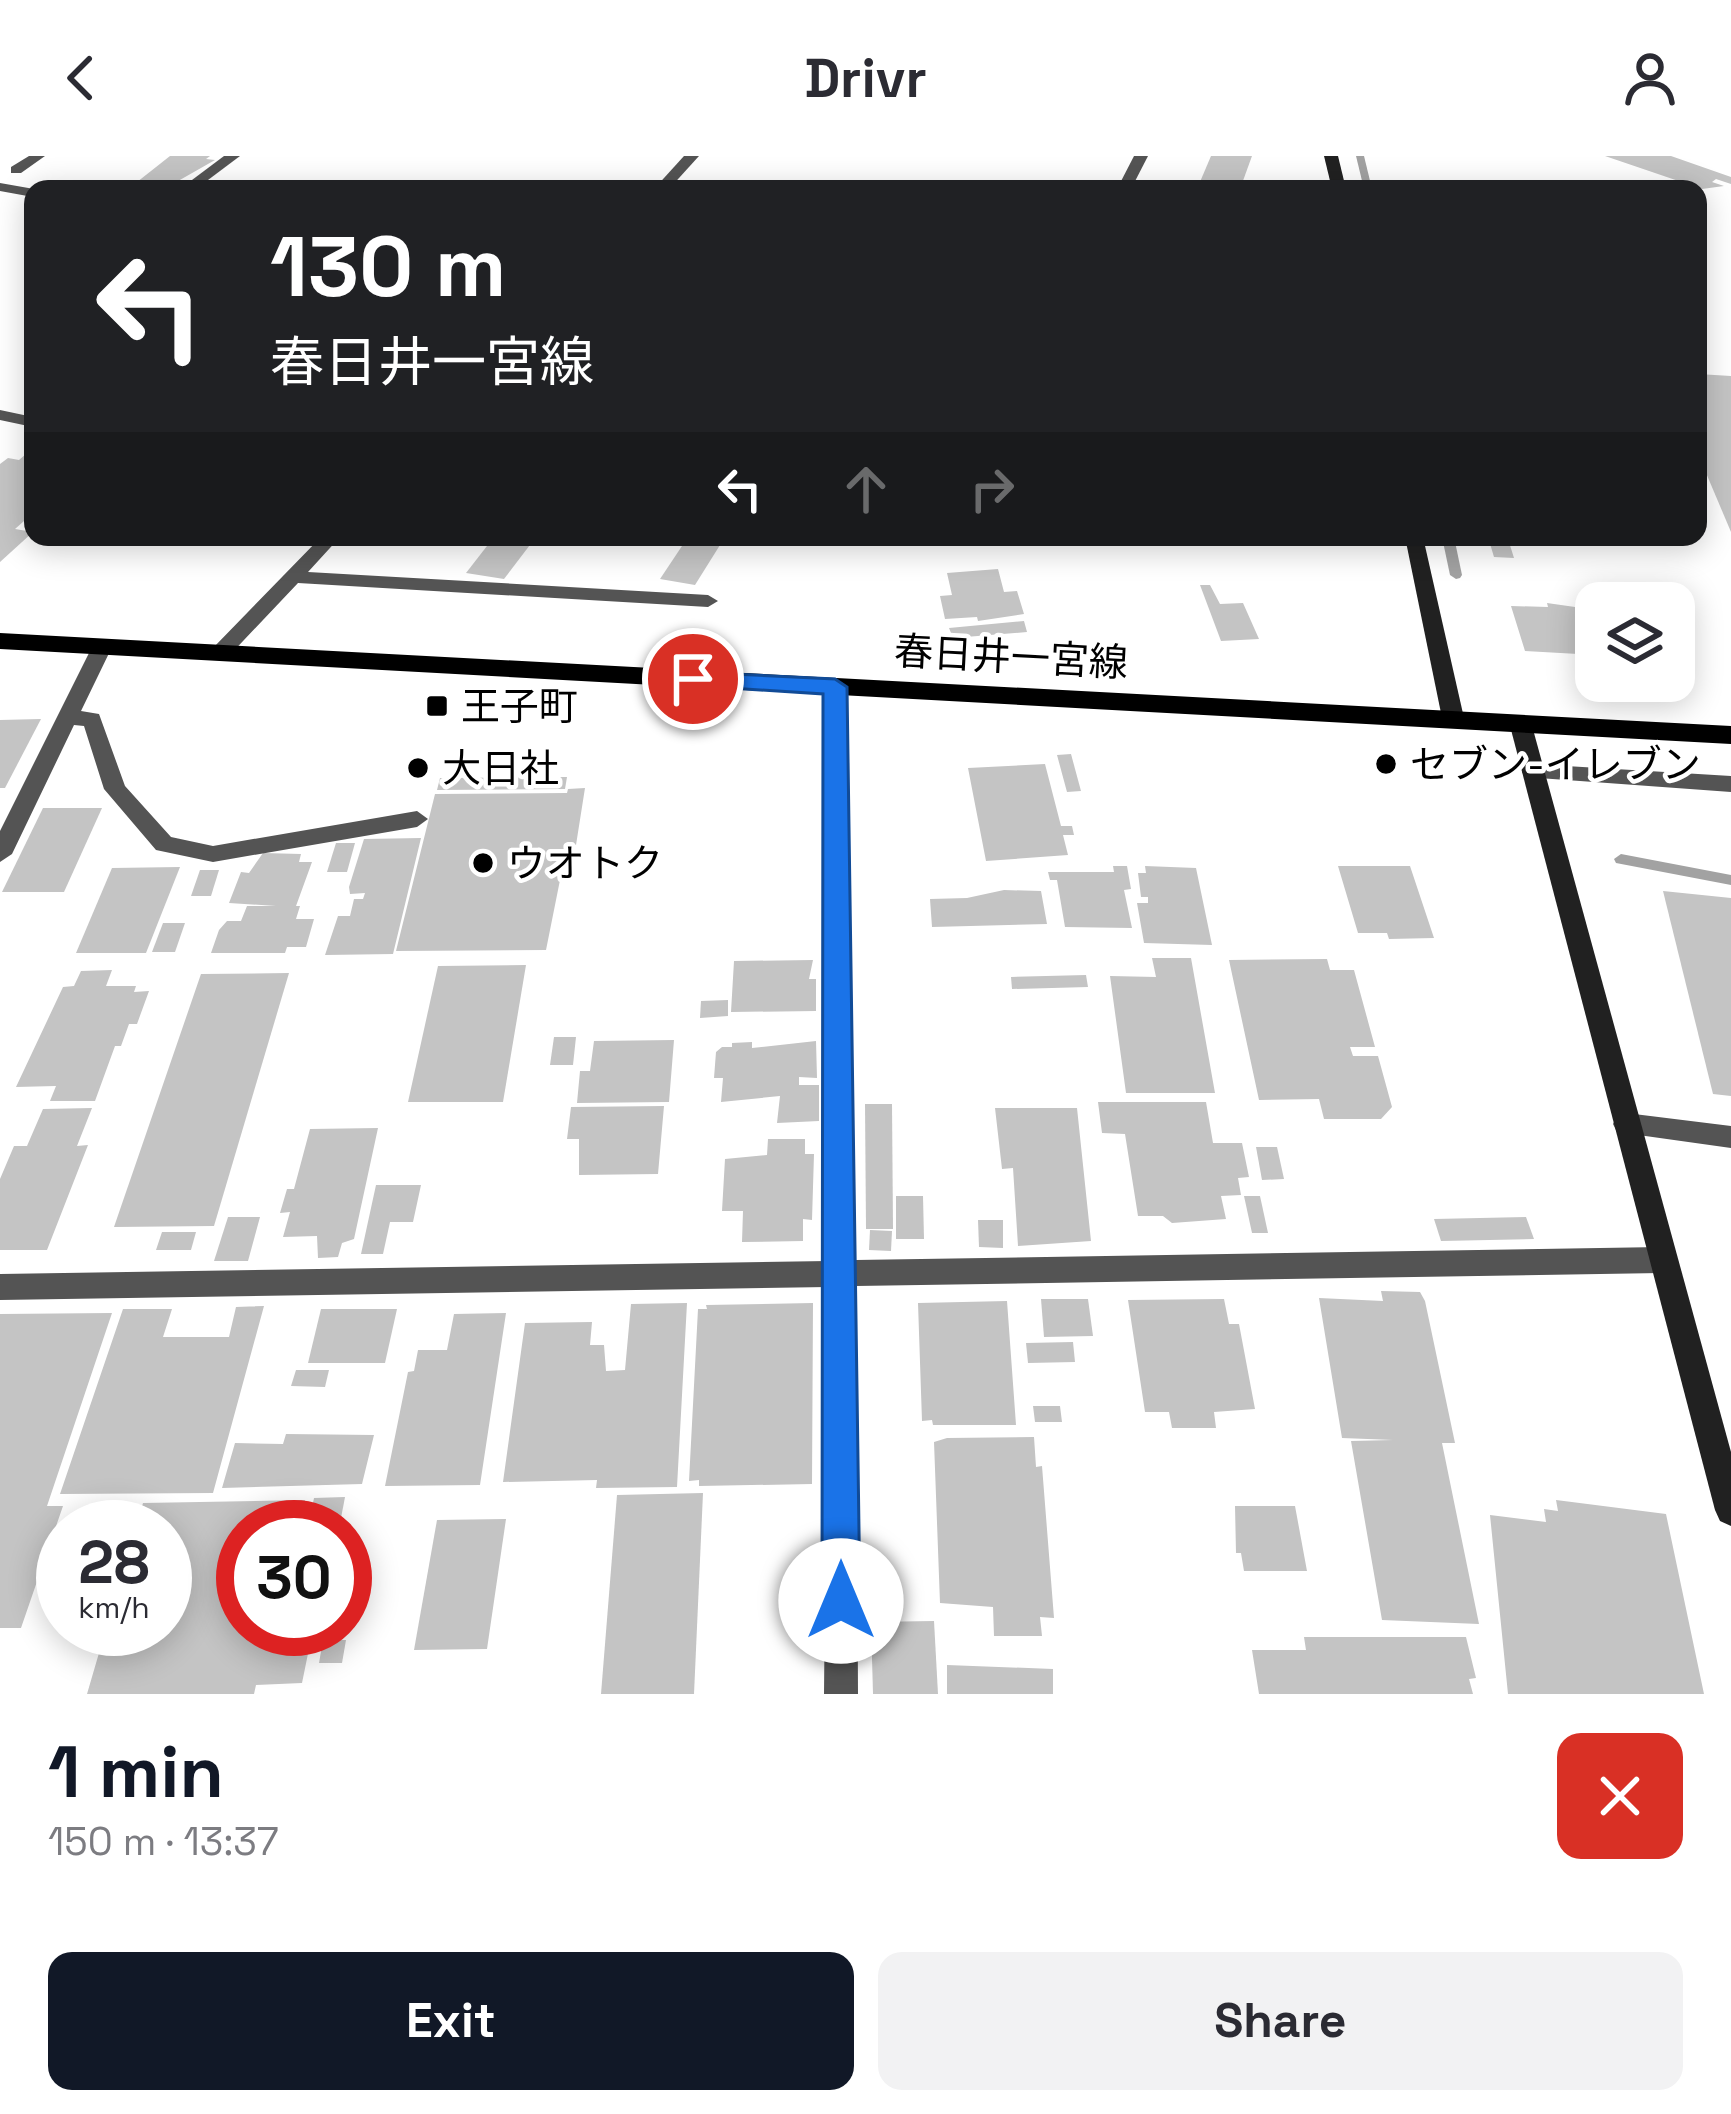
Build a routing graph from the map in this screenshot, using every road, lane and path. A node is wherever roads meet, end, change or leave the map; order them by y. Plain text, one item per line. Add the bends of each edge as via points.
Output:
1 (38, 156) edge
2 (233, 156) edge
3 (692, 156) edge
4 (16, 170) dead end
5 (200, 180) edge
6 (669, 180) edge
7 (322, 546) edge
8 (1416, 546) edge
9 (293, 577) junction
10 (708, 602) dead end
11 (0, 641) edge
12 (102, 647) junction
13 (220, 653) junction
14 (835, 687) junction
15 (67, 718) junction
16 (1453, 718) junction
17 (1520, 722) junction
18 (1731, 735) edge
19 (1533, 772) junction
20 (1731, 784) edge
21 (417, 818) dead end
22 (0, 854) edge
23 (1626, 1124) junction
24 (1731, 1137) edge
25 (1661, 1260) junction
26 (842, 1275) junction
27 (0, 1287) edge
28 (1731, 1510) edge
29 (841, 1694) edge

1 - 4 street
2 - 5 street
3 - 6 street
7 - 9 street
8 - 16 street
9 - 10 street
9 - 13 street
11 - 12 main road, 春日井一宮線
12 - 13 main road, 春日井一宮線
12 - 15 street
13 - 14 main road, 春日井一宮線
14 - 16 main road, 春日井一宮線
14 - 26 street
15 - 21 street via 92,719 116,789 164,844 213,854
15 - 22 street
16 - 17 main road, 春日井一宮線
17 - 18 main road, 春日井一宮線
17 - 19 street
19 - 20 street
19 - 23 street
23 - 24 street
23 - 25 street
25 - 26 street
25 - 28 street
26 - 27 street
26 - 29 street

